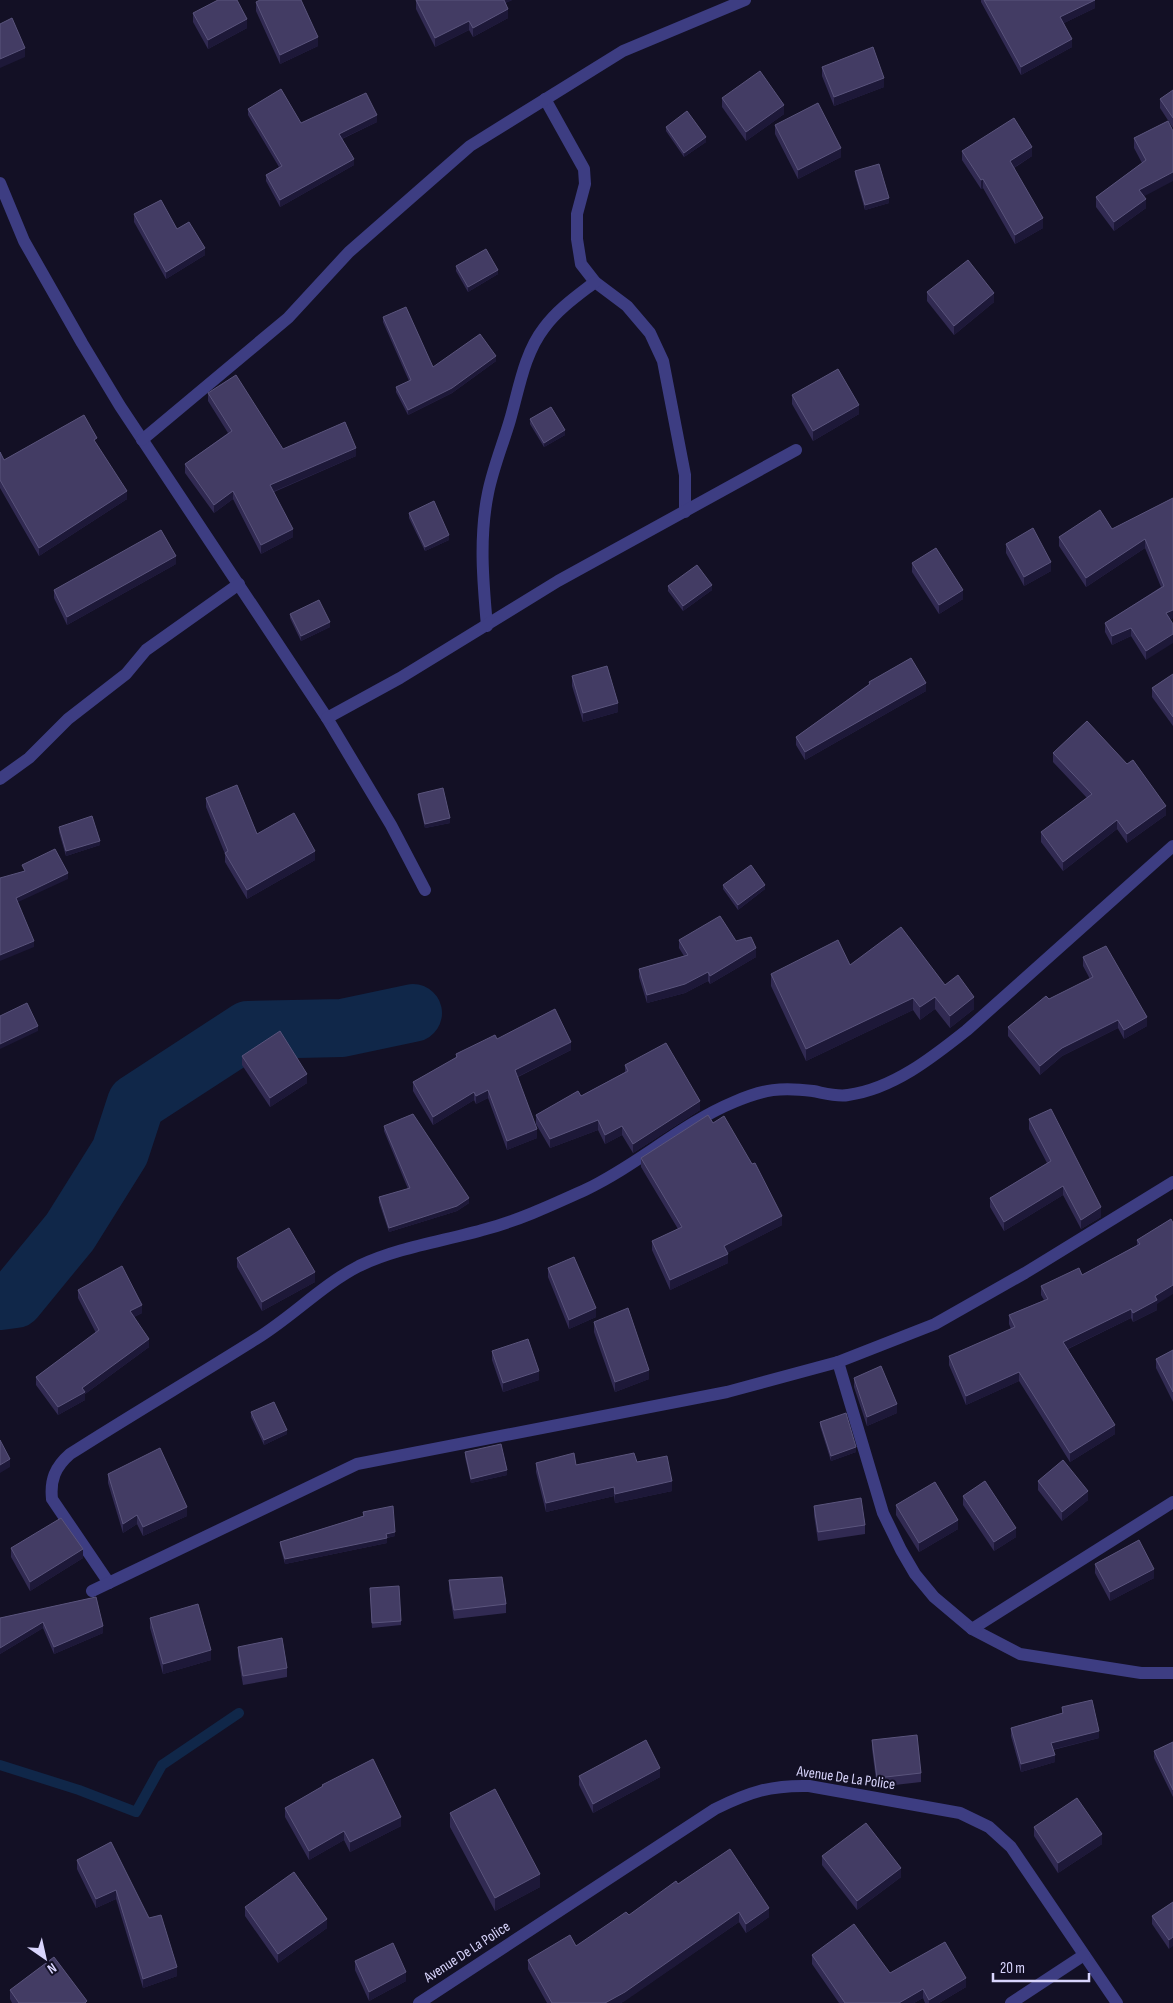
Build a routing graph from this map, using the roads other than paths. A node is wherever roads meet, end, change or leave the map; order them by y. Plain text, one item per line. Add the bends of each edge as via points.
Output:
1 (746, 0) edge
2 (545, 99) junction
3 (0, 183) edge
4 (595, 282) junction
5 (142, 440) junction
6 (796, 450) dead end
7 (685, 512) junction
8 (239, 584) junction
9 (487, 626) junction
10 (327, 718) junction
11 (0, 779) edge
12 (1173, 846) edge
13 (425, 890) dead end
14 (1173, 1182) edge
15 (838, 1362) junction
16 (1173, 1502) edge
17 (109, 1583) junction
18 (92, 1591) dead end
19 (972, 1629) junction
20 (1173, 1673) edge
21 (1084, 1955) junction
22 (418, 2003) edge
23 (1011, 2003) edge
24 (1117, 2003) edge

1 - 2 street via 623,51
2 - 4 street via 584,169 585,184 577,214 576,239 581,264
2 - 5 street via 470,146 349,252 288,318
3 - 5 street via 44,279
4 - 7 street via 628,306 650,333 663,361 683,467
4 - 9 street via 558,311 529,353 493,473 483,527
5 - 8 street
6 - 7 street
7 - 9 street via 558,581
8 - 10 street
8 - 11 street via 146,650 126,674 68,719 29,758
9 - 10 street
10 - 13 street
12 - 17 street via 967,1030 935,1056 907,1072 875,1088 846,1096 798,1089 768,1089 732,1102 587,1189 525,1216 361,1265 256,1339 70,1454 54,1474 50,1487 52,1499
14 - 15 street via 1026,1273 935,1324
15 - 17 street via 727,1392 357,1464
15 - 19 street via 884,1513 901,1550 934,1597
16 - 19 street
17 - 18 street
19 - 20 street via 1020,1654 1141,1673
21 - 22 street, Avenue De La Police via 1011,1847 989,1827 960,1813 890,1800 809,1786 767,1787 715,1809
21 - 23 street
21 - 24 street, Avenue De La Police

